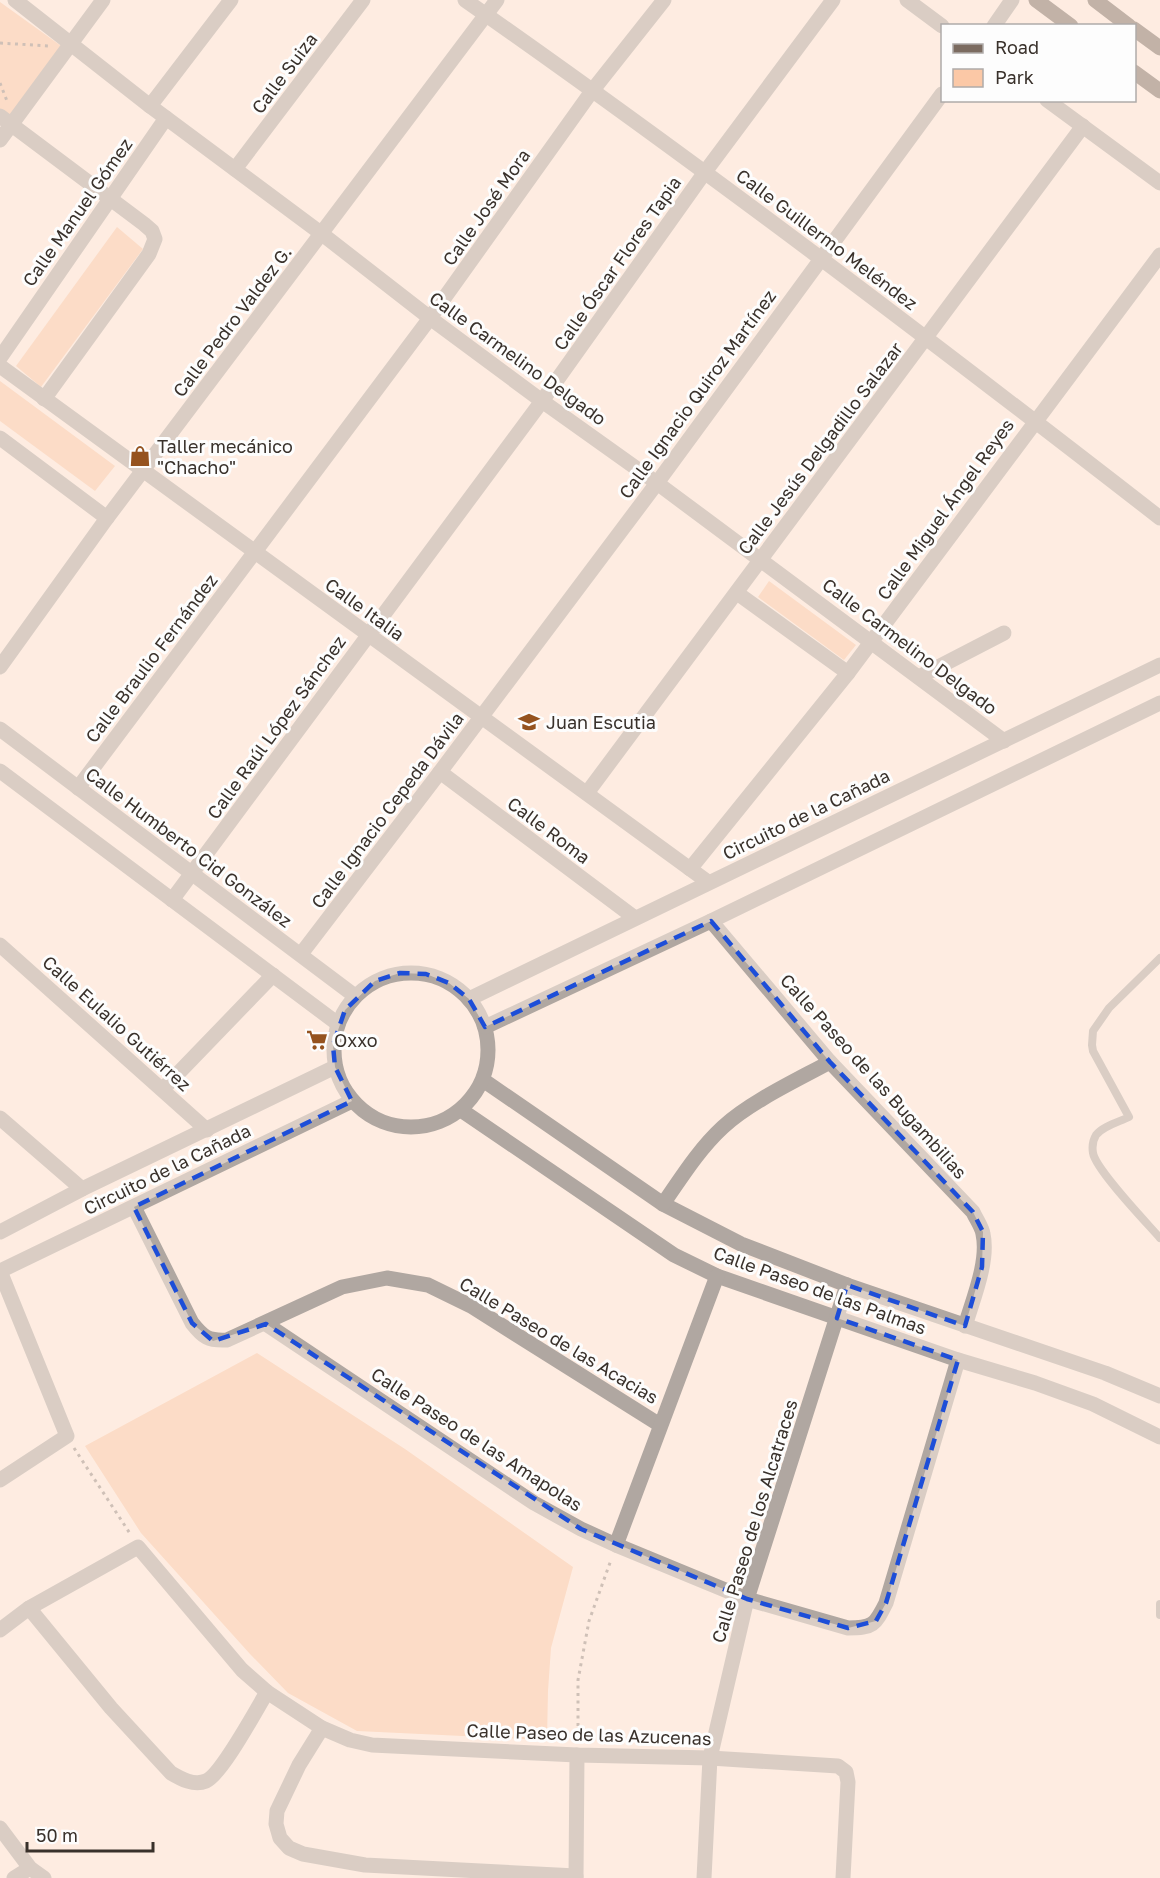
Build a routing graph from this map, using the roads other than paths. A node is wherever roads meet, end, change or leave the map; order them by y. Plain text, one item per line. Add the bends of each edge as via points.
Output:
1 (15, 0) edge
2 (103, 0) edge
3 (231, 0) edge
4 (363, 0) edge
5 (465, 0) edge
6 (497, 0) edge
7 (664, 0) edge
8 (833, 0) edge
9 (907, 0) edge
10 (1012, 0) edge
11 (1036, 0) edge
12 (1095, 0) edge
13 (486, 14) junction
14 (995, 24) edge
15 (1068, 24) edge
16 (1126, 24) edge
17 (941, 25) edge
18 (1136, 30) edge
19 (70, 42) junction
20 (1160, 48) edge
21 (1136, 73) edge
22 (592, 91) junction
23 (1160, 91) edge
24 (941, 95) edge
25 (1050, 102) edge
26 (150, 106) junction
27 (6, 114) edge
28 (166, 118) junction
29 (1083, 126) junction
30 (0, 140) edge
31 (235, 169) junction
32 (705, 172) junction
33 (1160, 183) edge
34 (110, 198) junction
35 (322, 234) junction
36 (1160, 255) edge
37 (820, 258) junction
38 (430, 318) junction
39 (926, 338) junction
40 (0, 358) edge
41 (0, 366) edge
42 (44, 399) junction
43 (542, 401) junction
44 (1035, 421) junction
45 (0, 438) edge
46 (144, 470) junction
47 (657, 483) junction
48 (107, 518) junction
49 (1160, 518) edge
50 (256, 552) junction
51 (761, 560) junction
52 (737, 593) junction
53 (1004, 633) dead end
54 (368, 635) junction
55 (871, 642) junction
56 (1160, 665) edge
57 (0, 667) edge
58 (848, 674) junction
59 (919, 677) junction
60 (1160, 702) edge
61 (482, 717) junction
62 (0, 729) edge
63 (1004, 741) junction
64 (0, 771) edge
65 (440, 772) junction
66 (78, 788) junction
67 (587, 793) junction
68 (690, 869) junction
69 (192, 874) junction
70 (708, 882) junction
71 (172, 900) junction
72 (635, 918) junction
73 (711, 921) junction
74 (0, 945) edge
75 (301, 954) junction
76 (1160, 958) edge
77 (273, 975) junction
78 (355, 996) junction
79 (469, 999) junction
80 (338, 1024) junction
81 (485, 1027) junction
82 (830, 1062) junction
83 (335, 1067) junction
84 (483, 1080) junction
85 (163, 1089) junction
86 (352, 1101) junction
87 (461, 1110) junction
88 (0, 1118) edge
89 (207, 1130) junction
90 (82, 1190) junction
91 (663, 1204) junction
92 (134, 1207) junction
93 (0, 1233) edge
94 (1160, 1238) edge
95 (0, 1271) edge
96 (717, 1276) junction
97 (847, 1285) junction
98 (837, 1318) junction
99 (266, 1324) junction
100 (965, 1326) junction
101 (958, 1360) junction
102 (1160, 1396) edge
103 (660, 1425) junction
104 (1160, 1437) edge
105 (0, 1480) edge
106 (616, 1545) junction
107 (747, 1599) junction
108 (1160, 1604) edge
109 (29, 1608) junction
110 (1160, 1615) edge
111 (0, 1630) edge
112 (267, 1692) junction
113 (322, 1728) junction
114 (577, 1755) junction
115 (710, 1758) junction
116 (0, 1828) edge
117 (30, 1868) junction
118 (576, 1877) edge
119 (14, 1878) edge
120 (44, 1878) edge
121 (704, 1878) edge
122 (843, 1878) edge

1 - 19 street, Calle Carmelino Delgado
2 - 19 street
3 - 26 street
4 - 31 street, Calle Suiza
5 - 13 street, Calle Guillermo Meléndez
6 - 13 street, Calle Pedro Valdez G.
7 - 22 street, Calle José Mora
8 - 32 street, Calle Óscar Flores Tapia
9 - 17 street
10 - 14 street
11 - 15 main road
12 - 16 main road
13 - 22 street, Calle Guillermo Meléndez
13 - 35 street, Calle Pedro Valdez G.
18 - 20 main road
19 - 26 street, Calle Carmelino Delgado
19 - 27 street
21 - 23 main road
22 - 32 street, Calle Guillermo Meléndez
22 - 38 street, Calle José Mora
24 - 37 street, Calle Ignacio Quiroz Martínez
25 - 29 street
26 - 28 street, Calle Carmelino Delgado
27 - 30 street
27 - 34 street
28 - 31 street, Calle Carmelino Delgado
28 - 34 street, Calle Manuel Gómez
29 - 33 street
29 - 39 street, Calle Jesús Delgadillo Salazar
31 - 35 street, Calle Carmelino Delgado
32 - 37 street, Calle Guillermo Meléndez
32 - 43 street, Calle Óscar Flores Tapia
34 - 40 street, Calle Manuel Gómez
34 - 42 street via 152,231 155,239 149,254
35 - 38 street, Calle Carmelino Delgado
35 - 46 street, Calle Pedro Valdez G.
36 - 44 street, Calle Miguel Ángel Reyes
37 - 39 street, Calle Guillermo Meléndez
37 - 47 street, Calle Ignacio Quiroz Martínez
38 - 43 street, Calle Carmelino Delgado
38 - 50 street, Calle José Mora
39 - 44 street, Calle Guillermo Meléndez
39 - 51 street, Calle Jesús Delgadillo Salazar
41 - 42 street, Calle Italia
42 - 46 street, Calle Italia
43 - 47 street, Calle Carmelino Delgado
43 - 54 street, Calle Óscar Flores Tapia
44 - 49 street, Calle Guillermo Meléndez
44 - 55 street, Calle Miguel Ángel Reyes
45 - 48 street
46 - 48 street, Calle Pedro Valdez G.
46 - 50 street, Calle Italia
47 - 51 street, Calle Carmelino Delgado
47 - 61 street, Calle Ignacio Quiroz Martínez
48 - 57 street, Calle Pedro Valdez G.
50 - 54 street, Calle Italia
50 - 66 street, Calle Braulio Fernández
51 - 52 street, Calle Jesús Delgadillo Salazar
51 - 55 street, Calle Carmelino Delgado
52 - 58 street
52 - 67 street, Calle Jesús Delgadillo Salazar
53 - 59 street
54 - 61 street, Calle Italia
54 - 69 street, Calle Raúl López Sánchez
55 - 58 street, Calle Miguel Ángel Reyes
55 - 59 street, Calle Carmelino Delgado
56 - 63 street, Circuito de la Cañada
58 - 68 street, Calle Miguel Ángel Reyes
59 - 63 street, Calle Carmelino Delgado
60 - 73 street
61 - 65 street, Calle Ignacio Cepeda Dávila
61 - 67 street, Calle Italia
62 - 66 street, Calle Humberto Cid González
63 - 70 street, Circuito de la Cañada
64 - 71 street
65 - 72 street, Calle Roma
65 - 75 street, Calle Ignacio Cepeda Dávila
66 - 69 street, Calle Humberto Cid González
67 - 68 street, Calle Italia
68 - 70 street, Calle Italia
69 - 71 street, Calle Raúl López Sánchez
69 - 75 street, Calle Humberto Cid González
70 - 72 street, Circuito de la Cañada
71 - 77 street
72 - 79 street, Circuito de la Cañada
73 - 81 street
73 - 82 street, Calle Paseo de las Bugambilias
74 - 85 street, Calle Eulalio Gutiérrez
75 - 78 street, Calle Humberto Cid González
76 - 94 lane via 1098,1022 1092,1045 1130,1117 1097,1134 1093,1156
77 - 80 street
77 - 85 street
78 - 79 street via 375,981 400,973 426,974 450,983
78 - 80 street
79 - 81 street
80 - 83 street via 333,1045
81 - 84 street via 488,1062
82 - 91 street via 756,1103 723,1127 694,1159
82 - 100 street, Calle Paseo de las Bugambilias via 973,1212 983,1232 984,1251
83 - 86 street
83 - 89 street, Circuito de la Cañada
84 - 87 street
84 - 91 street, Calle Paseo de las Palmas
85 - 89 street, Calle Eulalio Gutiérrez
86 - 87 street via 370,1117 393,1126 417,1128 441,1122
86 - 92 street, Circuito de la Cañada
87 - 96 street, Calle Paseo de las Palmas via 675,1254
88 - 90 street
89 - 90 street, Circuito de la Cañada
90 - 93 street, Circuito de la Cañada
91 - 97 street, Calle Paseo de las Palmas via 741,1244
92 - 95 street, Circuito de la Cañada
92 - 99 street, Calle Paseo de las Acacias via 201,1334 213,1341 227,1340
95 - 105 street via 67,1436
96 - 98 street, Calle Paseo de las Palmas
96 - 103 street
97 - 98 street, Calle Paseo de los Alcatraces
97 - 100 street, Calle Paseo de las Palmas
98 - 101 street, Calle Paseo de las Palmas
98 - 107 street, Calle Paseo de los Alcatraces
99 - 103 street, Calle Paseo de las Acacias via 342,1287 387,1278 428,1286 471,1306
99 - 106 street, Calle Paseo de las Amapolas via 534,1503
100 - 102 street, Calle Paseo de las Palmas via 1105,1373
101 - 104 street, Calle Paseo de las Palmas via 1093,1404
101 - 107 street, Calle Paseo de las Amapolas via 886,1603 876,1621 864,1628 848,1628
103 - 106 street
106 - 107 street, Calle Paseo de las Amapolas
107 - 115 street, Calle Paseo de los Alcatraces
108 - 110 lane
109 - 111 street
109 - 112 street, Calle Paseo de las Azucenas via 138,1547 242,1670
109 - 112 street via 111,1708 171,1773 183,1780 207,1780 220,1768
112 - 113 street, Calle Paseo de las Azucenas
113 - 114 street, Calle Paseo de las Azucenas via 372,1745
113 - 118 street via 277,1811 280,1838 290,1848 365,1865
114 - 115 street, Calle Paseo de las Azucenas
114 - 118 street
115 - 121 street, Calle Paseo de los Alcatraces
115 - 122 street, Calle Paseo de las Azucenas via 838,1766 846,1772
116 - 117 street
117 - 119 street
117 - 120 street

